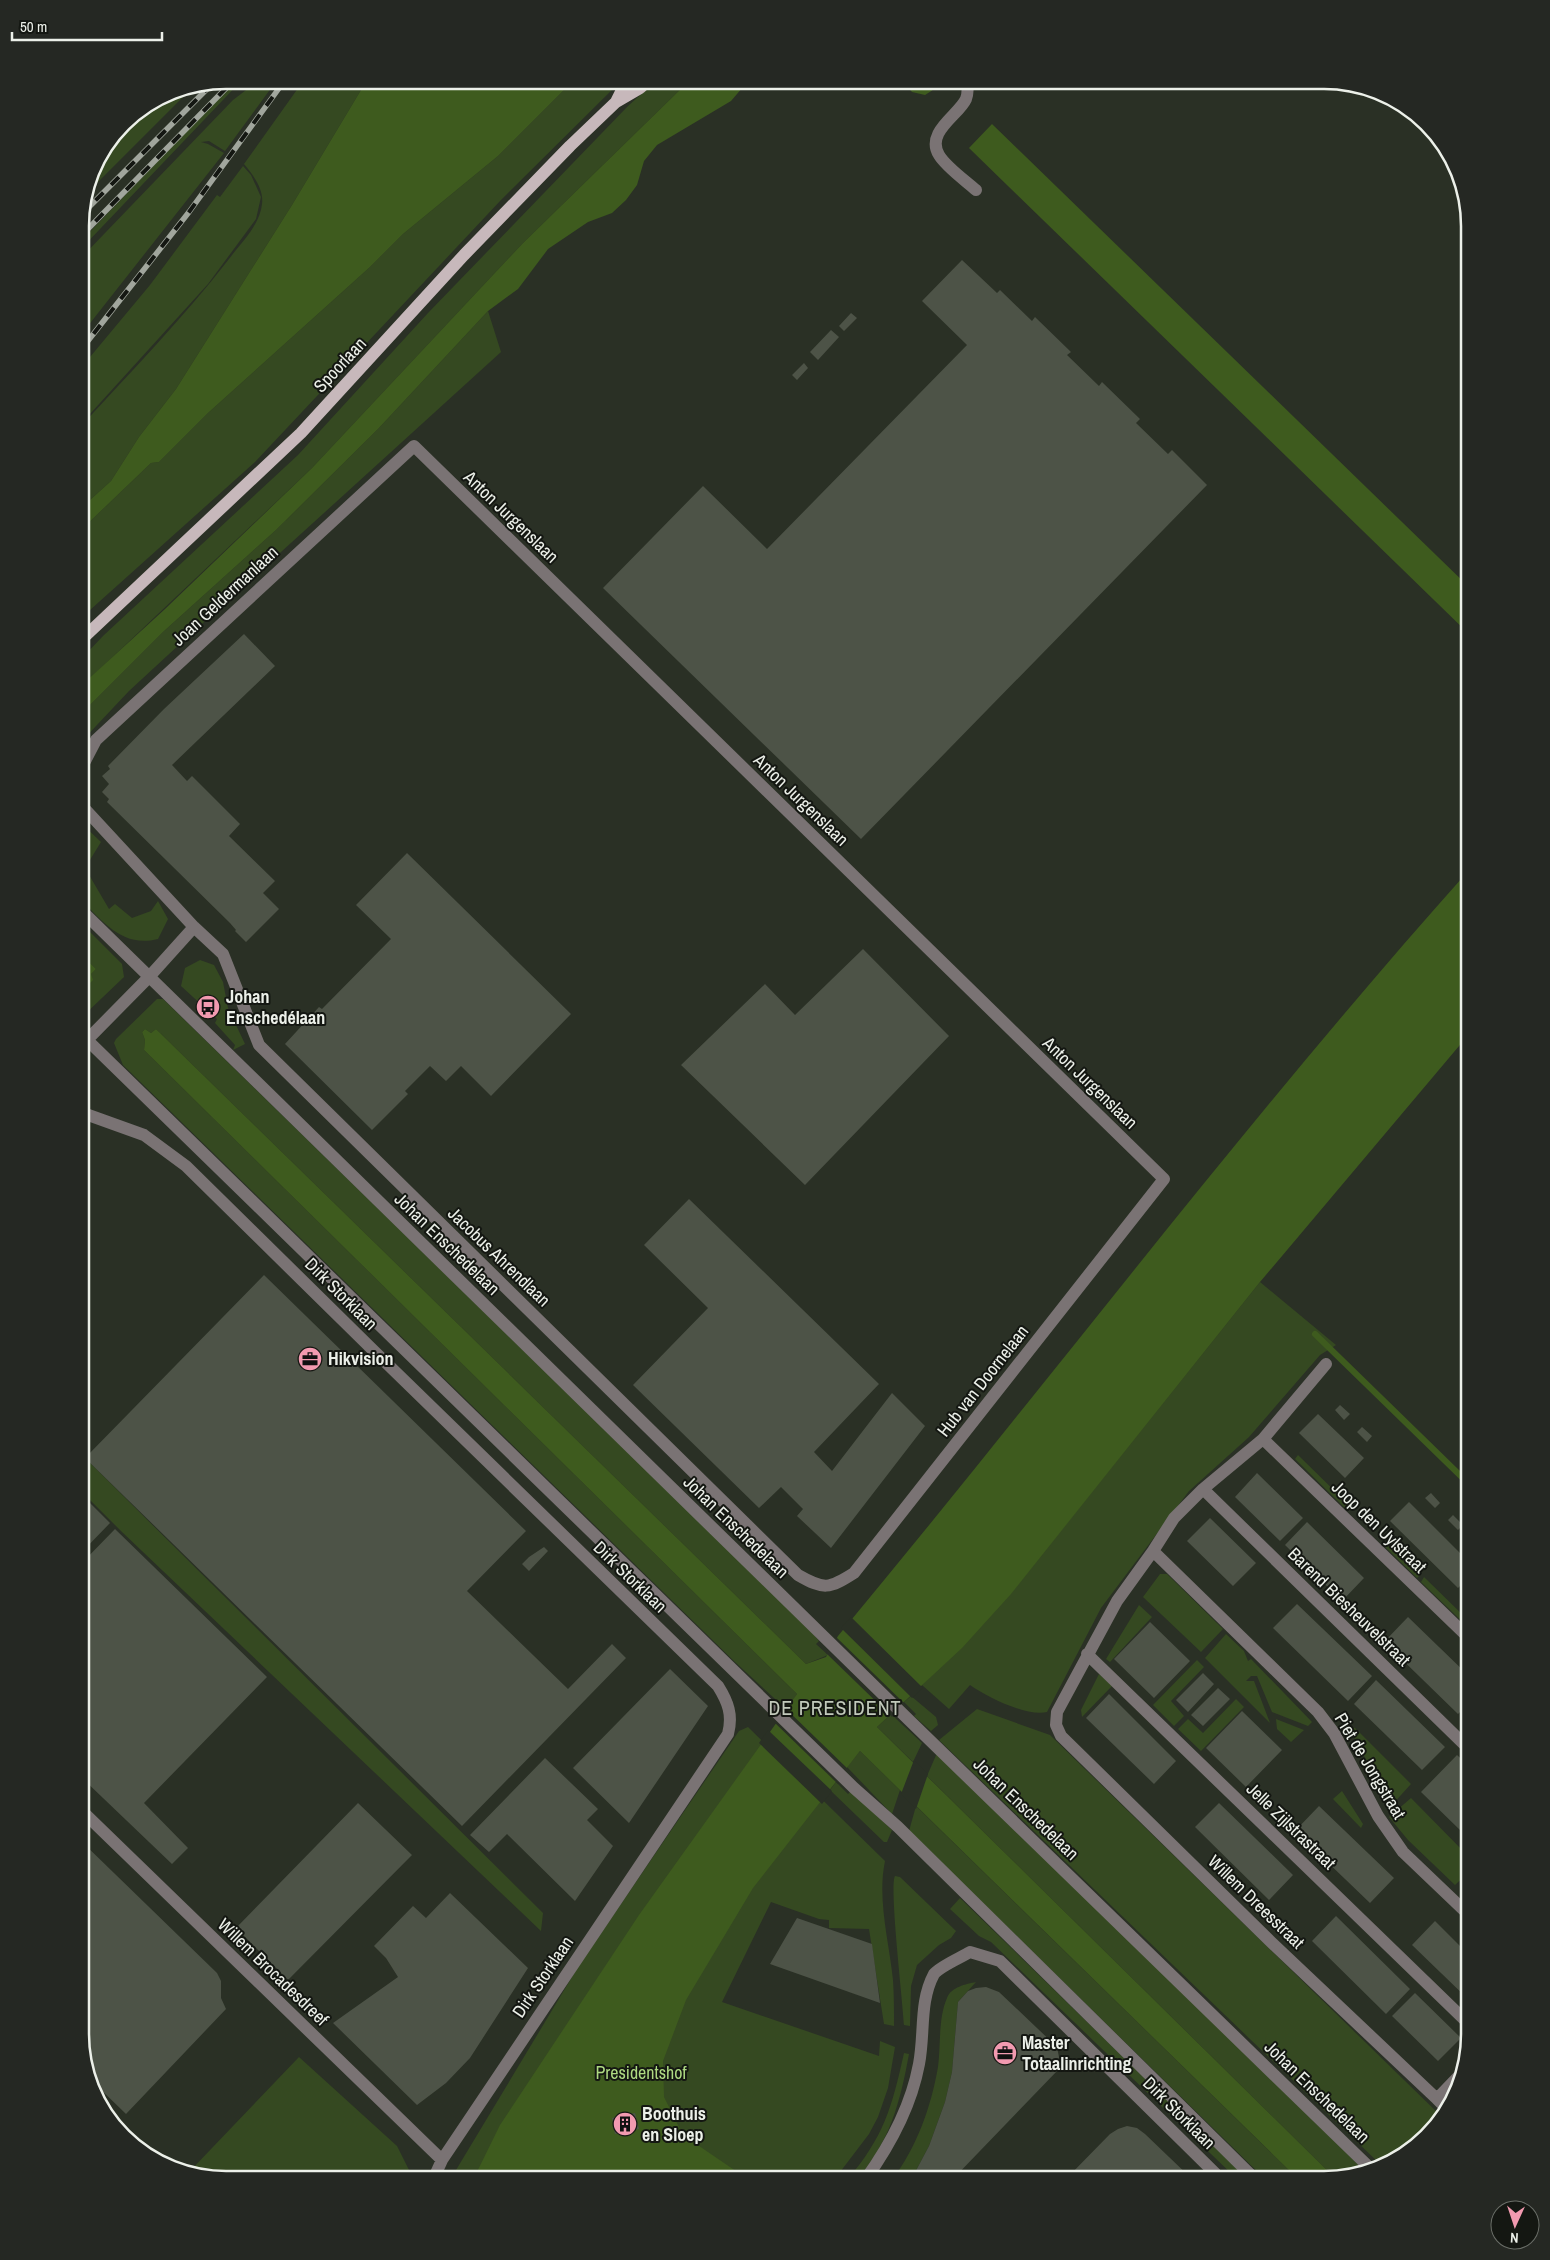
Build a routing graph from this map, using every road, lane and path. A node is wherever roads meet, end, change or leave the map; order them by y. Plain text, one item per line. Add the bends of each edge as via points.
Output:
1 (622, 89) edge
2 (638, 89) edge
3 (967, 89) edge
4 (616, 102) junction
5 (976, 190) dead end
6 (414, 446) joint
7 (89, 633) edge
8 (89, 753) edge
9 (89, 813) edge
10 (89, 918) edge
11 (194, 927) junction
12 (149, 977) junction
13 (89, 1034) edge
14 (89, 1046) edge
15 (89, 1115) edge
16 (1164, 1179) joint
17 (1326, 1364) dead end
18 (1263, 1440) junction
19 (1204, 1489) junction
20 (1153, 1552) junction
21 (817, 1586) joint
22 (1461, 1630) edge
23 (1087, 1654) junction
24 (1461, 1741) edge
25 (89, 1818) edge
26 (1461, 1907) edge
27 (1461, 2016) edge
28 (1452, 2083) edge
29 (1437, 2099) junction
30 (1442, 2104) edge
31 (442, 2160) junction
32 (1367, 2165) edge
33 (437, 2171) edge
34 (871, 2171) edge
35 (1213, 2171) edge
36 (1247, 2171) edge

1 - 4 main road, Spoorlaan
2 - 4 main road, Spoorlaan
3 - 5 street via 966,100 944,123 937,145 939,155
4 - 7 main road, Spoorlaan via 464,255 301,433
6 - 8 street, Joan Geldermanlaan via 96,740
6 - 16 street, Anton Jurgenslaan
9 - 11 street, Jacobus Ahrendlaan
10 - 12 street, Johan Enschedelaan
11 - 12 street
11 - 21 street, Jacobus Ahrendlaan via 222,954 259,1046 798,1575
12 - 13 street
12 - 32 street, Johan Enschedelaan
14 - 36 street via 854,1788 898,1827
15 - 31 street, Dirk Storklaan via 144,1135 186,1166 718,1686 727,1702 731,1714 728,1734
16 - 21 street, Hub van Doornelaan via 854,1573 836,1584
17 - 18 street
18 - 19 street
18 - 22 street, Joop den Uylstraat
19 - 20 street via 1174,1518
19 - 24 street, Barend Biesheuvelstraat
20 - 23 street via 1117,1601
20 - 26 street, Piet de Jongstraat via 1318,1712 1334,1733 1378,1816 1404,1852
23 - 27 street, Jelle Zijlstrastraat
23 - 29 street, Willem Dreesstraat via 1057,1712 1056,1725 1061,1736 1278,1949
25 - 31 street, Willem Brocadesdreef
28 - 29 street
29 - 30 street, Willem Dreesstraat
31 - 33 street, Dirk Storklaan
34 - 35 street, Dirk Storklaan via 888,2148 906,2110 919,2063 925,1997 935,1972 970,1952 1000,1961

